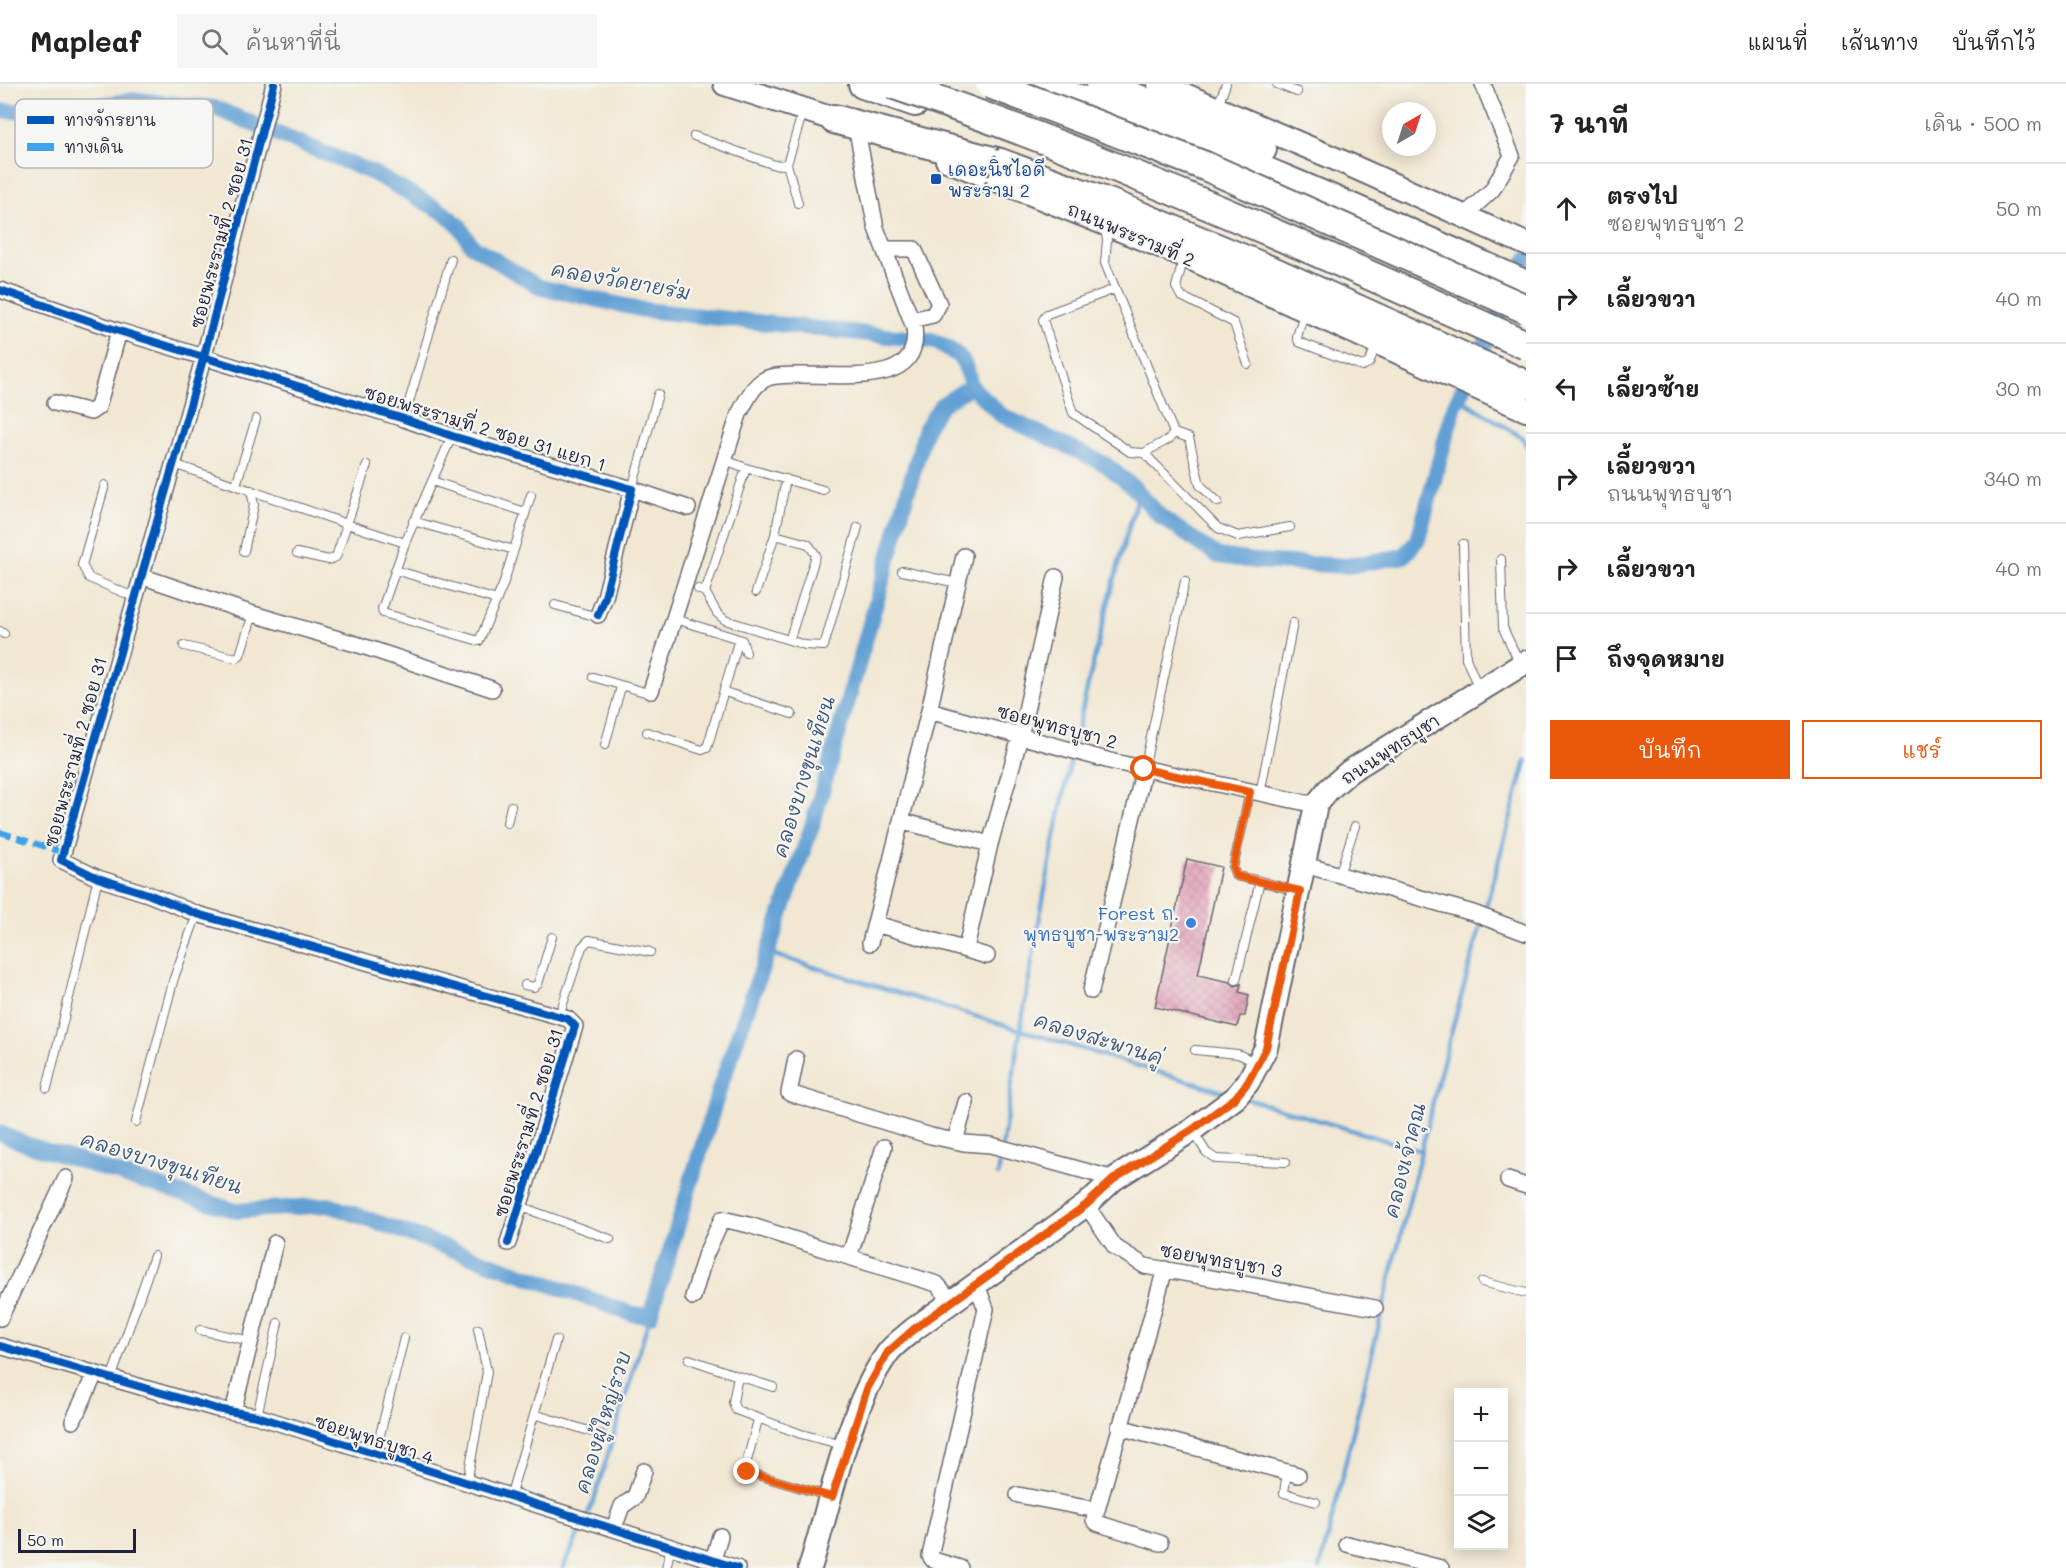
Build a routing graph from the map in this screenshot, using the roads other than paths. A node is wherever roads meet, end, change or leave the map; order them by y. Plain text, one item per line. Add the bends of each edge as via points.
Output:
1 (274, 84) edge
2 (725, 84) edge
3 (857, 84) edge
4 (862, 84) edge
5 (892, 84) edge
6 (990, 84) edge
7 (1036, 84) edge
8 (1101, 84) edge
9 (1159, 84) edge
10 (1226, 84) edge
11 (1277, 84) edge
12 (1483, 84) edge
13 (1297, 92) dead end
14 (1217, 107) junction
15 (804, 109) junction
16 (845, 122) junction
17 (694, 136) dead end
18 (1000, 163) junction
19 (787, 164) junction
20 (798, 203) dead end
21 (1472, 219) junction
22 (1103, 221) junction
23 (1526, 244) edge
24 (885, 249) junction
25 (1185, 256) junction
26 (451, 259) dead end
27 (1526, 268) edge
28 (1526, 285) edge
29 (1115, 289) junction
30 (0, 290) edge
31 (1306, 309) junction
32 (1526, 309) edge
33 (913, 324) junction
34 (119, 331) junction
35 (1378, 342) junction
36 (1526, 345) edge
37 (204, 356) junction
38 (1526, 357) edge
39 (1248, 364) dead end
40 (658, 394) dead end
41 (1525, 401) edge
42 (55, 403) dead end
43 (404, 418) junction
44 (256, 419) dead end
45 (1174, 433) junction
46 (452, 436) junction
47 (1144, 453) junction
48 (725, 460) junction
49 (174, 464) junction
50 (367, 465) dead end
51 (746, 468) junction
52 (786, 479) junction
53 (432, 481) junction
54 (105, 484) dead end
55 (236, 485) junction
56 (632, 489) junction
57 (251, 490) junction
58 (822, 490) dead end
59 (531, 495) dead end
60 (1218, 502) dead end
61 (688, 508) dead end
62 (525, 512) junction
63 (413, 521) junction
64 (347, 524) junction
65 (858, 527) dead end
66 (1290, 527) dead end
67 (775, 535) junction
68 (405, 543) junction
69 (1463, 544) dead end
70 (514, 550) junction
71 (244, 551) dead end
72 (297, 553) dead end
73 (964, 556) dead end
74 (1501, 559) dead end
75 (395, 570) junction
76 (902, 571) dead end
77 (141, 576) junction
78 (1056, 577) dead end
79 (1185, 581) dead end
80 (957, 583) junction
81 (756, 592) dead end
82 (134, 597) junction
83 (497, 600) junction
84 (555, 604) dead end
85 (253, 614) junction
86 (597, 615) joint
87 (675, 619) junction
88 (1293, 623) dead end
89 (790, 638) junction
90 (739, 639) junction
91 (184, 646) dead end
92 (746, 653) dead end
93 (1523, 664) edge
94 (593, 677) dead end
95 (621, 687) junction
96 (492, 689) dead end
97 (651, 691) joint
98 (725, 692) junction
99 (1480, 692) junction
100 (929, 711) junction
101 (792, 714) dead end
102 (647, 732) dead end
103 (1020, 737) junction
104 (605, 746) dead end
105 (1144, 769) junction
106 (1255, 793) junction
107 (1316, 805) junction
108 (511, 806) dead end
109 (901, 821) junction
110 (507, 823) dead end
111 (1355, 826) dead end
112 (990, 844) junction
113 (1305, 865) junction
114 (1339, 875) junction
115 (98, 878) junction
116 (1260, 881) junction
117 (1300, 891) junction
118 (197, 914) junction
119 (876, 924) junction
120 (1526, 933) edge
121 (552, 937) dead end
122 (870, 943) dead end
123 (966, 948) junction
124 (650, 952) dead end
125 (987, 956) dead end
126 (1236, 980) dead end
127 (525, 986) dead end
128 (1091, 991) dead end
129 (559, 1016) junction
130 (1195, 1050) dead end
131 (796, 1059) dead end
132 (1247, 1081) junction
133 (47, 1088) dead end
134 (966, 1102) dead end
135 (136, 1122) dead end
136 (1192, 1130) junction
137 (955, 1141) junction
138 (884, 1147) dead end
139 (1286, 1162) dead end
140 (66, 1178) dead end
141 (1114, 1179) junction
142 (1508, 1180) dead end
143 (1526, 1186) edge
144 (1086, 1205) junction
145 (519, 1206) junction
146 (610, 1239) dead end
147 (275, 1243) dead end
148 (508, 1243) dead end
149 (154, 1256) dead end
150 (849, 1257) junction
151 (1165, 1269) junction
152 (1482, 1282) dead end
153 (976, 1283) junction
154 (1526, 1293) edge
155 (693, 1297) dead end
156 (951, 1300) junction
157 (1375, 1308) dead end
158 (0, 1318) edge
159 (278, 1323) dead end
160 (478, 1329) dead end
161 (200, 1330) dead end
162 (404, 1338) dead end
163 (556, 1340) dead end
164 (251, 1341) junction
165 (0, 1346) edge
166 (689, 1359) dead end
167 (94, 1374) junction
168 (738, 1376) junction
169 (111, 1378) junction
170 (773, 1387) dead end
171 (233, 1412) junction
172 (534, 1414) junction
173 (256, 1416) junction
174 (758, 1420) junction
175 (73, 1421) dead end
176 (1119, 1427) junction
177 (602, 1435) dead end
178 (846, 1445) junction
179 (375, 1455) junction
180 (644, 1471) dead end
181 (1293, 1473) joint
182 (467, 1484) junction
183 (1018, 1496) dead end
184 (510, 1497) junction
185 (832, 1497) junction
186 (1317, 1502) dead end
187 (1097, 1510) junction
188 (614, 1528) junction
189 (720, 1536) dead end
190 (1160, 1543) dead end
191 (1347, 1544) dead end
192 (671, 1547) junction
193 (713, 1560) junction
194 (666, 1568) edge
195 (737, 1568) edge
196 (810, 1568) edge
197 (960, 1568) edge
198 (1441, 1568) edge

1 - 37 street, ซอยพระรามที่ 2 ซอย 31
2 - 15 main road, ถนนพระรามที่ 2
3 - 18 highway
4 - 38 highway via 1108,173
5 - 36 highway, bridge via 1073,149 1194,198
6 - 32 highway, bridge via 1204,166
7 - 28 highway via 1134,117 1407,230
8 - 27 highway via 1279,156
9 - 14 main road
10 - 14 lane
11 - 13 lane
12 - 21 street via 1512,156
14 - 21 main road
15 - 16 main road, ถนนพระรามที่ 2
15 - 19 lane
16 - 18 highway
16 - 22 main road, ถนนพระรามที่ 2
16 - 24 street
17 - 19 lane via 775,165
18 - 41 highway via 1234,254
19 - 20 lane
21 - 23 main road
22 - 25 main road, ถนนพระรามที่ 2
22 - 29 lane via 1107,240 1105,263
24 - 33 street
24 - 33 street via 914,249 939,304 933,315
25 - 31 main road, ถนนพระรามที่ 2
25 - 39 lane via 1176,287 1181,296 1234,324
26 - 43 lane
29 - 45 lane
29 - 47 lane via 1047,314 1043,320 1073,413 1130,452
30 - 34 street, ซอยพระรามที่ 2 ซอย 31 แยก 1
31 - 35 main road, ถนนพระรามที่ 2
31 - 35 lane via 1297,336 1299,342 1362,366 1369,363
33 - 48 street via 916,343 908,361 886,373 770,377 753,389
34 - 37 street, ซอยพระรามที่ 2 ซอย 31 แยก 1
34 - 42 street via 98,407 91,412
35 - 41 main road, ถนนพระรามที่ 2
37 - 43 street, ซอยพระรามที่ 2 ซอย 31 แยก 1
37 - 49 street, ซอยพระรามที่ 2 ซอย 31
40 - 56 lane
43 - 46 street, ซอยพระรามที่ 2 ซอย 31 แยก 1
44 - 55 lane
45 - 47 lane
45 - 60 lane via 1189,438 1200,485
46 - 53 lane
46 - 56 street, ซอยพระรามที่ 2 ซอย 31 แยก 1
47 - 66 lane via 1218,528 1238,536
48 - 51 lane
48 - 87 street
49 - 55 lane
49 - 77 street, ซอยพระรามที่ 2 ซอย 31
50 - 64 lane
51 - 52 lane
51 - 89 lane via 702,591 725,620
52 - 58 lane
52 - 67 lane
53 - 62 lane
53 - 63 lane
54 - 82 lane via 82,565 89,578
55 - 57 lane
56 - 61 street, ซอยพระรามที่ 2 ซอย 31 แยก 1
56 - 86 street
57 - 64 lane
57 - 71 lane via 254,505
59 - 62 lane
62 - 70 lane
63 - 68 lane
63 - 70 lane
64 - 68 lane
64 - 72 lane via 336,557 329,560
65 - 89 lane via 825,645 806,645
67 - 81 lane
67 - 89 lane via 808,544 816,555
68 - 75 lane
69 - 99 lane via 1466,657
70 - 83 lane
73 - 80 street
74 - 93 lane via 1503,628
75 - 83 lane
75 - 83 lane via 383,614 479,641
76 - 80 lane
77 - 82 street, ซอยพระรามที่ 2 ซอย 31
77 - 85 street
78 - 103 street
79 - 105 lane
80 - 100 street
82 - 115 street, ซอยพระรามที่ 2 ซอย 31 via 60,856 63,863
84 - 86 lane
85 - 91 lane via 240,656 236,658
85 - 96 street
87 - 90 lane
87 - 97 street
88 - 106 lane
90 - 92 lane
90 - 98 lane
93 - 99 main road, ถนนพุทธบูชา
94 - 95 lane
95 - 97 lane via 644,694
95 - 104 lane
98 - 101 lane
98 - 102 lane via 705,749
99 - 107 main road, ถนนพุทธบูชา via 1350,771
100 - 103 street, ซอยพุทธบูชา 2
100 - 109 street
103 - 105 street, ซอยพุทธบูชา 2
103 - 112 street
105 - 106 street, ซอยพุทธบูชา 2
105 - 128 street
106 - 107 street, ซอยพุทธบูชา 2
106 - 116 lane via 1233,868 1236,876
107 - 113 main road
108 - 110 lane
109 - 112 street
109 - 119 street
111 - 114 lane
112 - 123 street
113 - 114 street
113 - 117 main road
114 - 120 street
115 - 118 street, ซอยพระรามที่ 2 ซอย 31
115 - 133 lane
116 - 117 lane
116 - 126 lane
117 - 132 main road via 1266,1048
118 - 129 street, ซอยพระรามที่ 2 ซอย 31
118 - 135 lane via 174,978
119 - 122 street
119 - 123 street
121 - 127 lane via 538,984
123 - 125 street
124 - 129 lane via 589,940 582,947
129 - 145 street, ซอยพระรามที่ 2 ซอย 31 via 575,1026
130 - 132 lane via 1238,1054
131 - 137 street via 789,1093
132 - 136 main road
134 - 137 street
136 - 139 lane via 1216,1160
136 - 141 main road
137 - 141 street via 991,1145
138 - 150 street
140 - 158 street
141 - 144 main road
142 - 143 street
144 - 151 street, ซอยพุทธบูชา 3 via 1115,1247 1145,1266
144 - 153 main road
145 - 146 lane
145 - 148 street, ซอยพระรามที่ 2 ซอย 31
147 - 164 street
149 - 169 lane
150 - 155 street via 722,1219 705,1256
150 - 156 street via 937,1284
151 - 157 street, ซอยพุทธบูชา 3
151 - 176 street
152 - 154 lane
153 - 156 main road
153 - 197 street via 986,1309 930,1556
156 - 178 main road via 888,1352 867,1389
159 - 173 lane
160 - 182 lane via 487,1372
161 - 164 lane
162 - 179 lane
163 - 172 lane
164 - 171 street
165 - 167 street, ซอยพุทธบูชา 4
166 - 168 lane
167 - 169 street, ซอยพุทธบูชา 4
167 - 175 street
168 - 170 lane
168 - 174 lane via 733,1402 736,1410
169 - 171 street, ซอยพุทธบูชา 4
171 - 173 street, ซอยพุทธบูชา 4
172 - 177 lane
172 - 184 lane
173 - 179 street, ซอยพุทธบูชา 4
174 - 178 lane
174 - 185 lane via 747,1472
176 - 181 street
176 - 187 street
178 - 185 main road
179 - 182 street, ซอยพุทธบูชา 4
180 - 188 street via 635,1497 622,1506
181 - 186 lane via 1284,1493
182 - 184 street, ซอยพุทธบูชา 4
183 - 187 street
184 - 188 street, ซอยพุทธบูชา 4
185 - 196 main road
187 - 190 street via 1097,1523
188 - 192 street, ซอยพุทธบูชา 4
189 - 193 street
191 - 198 street
192 - 193 street, ซอยพุทธบูชา 4
192 - 194 lane
193 - 195 street, ซอยพุทธบูชา 4

